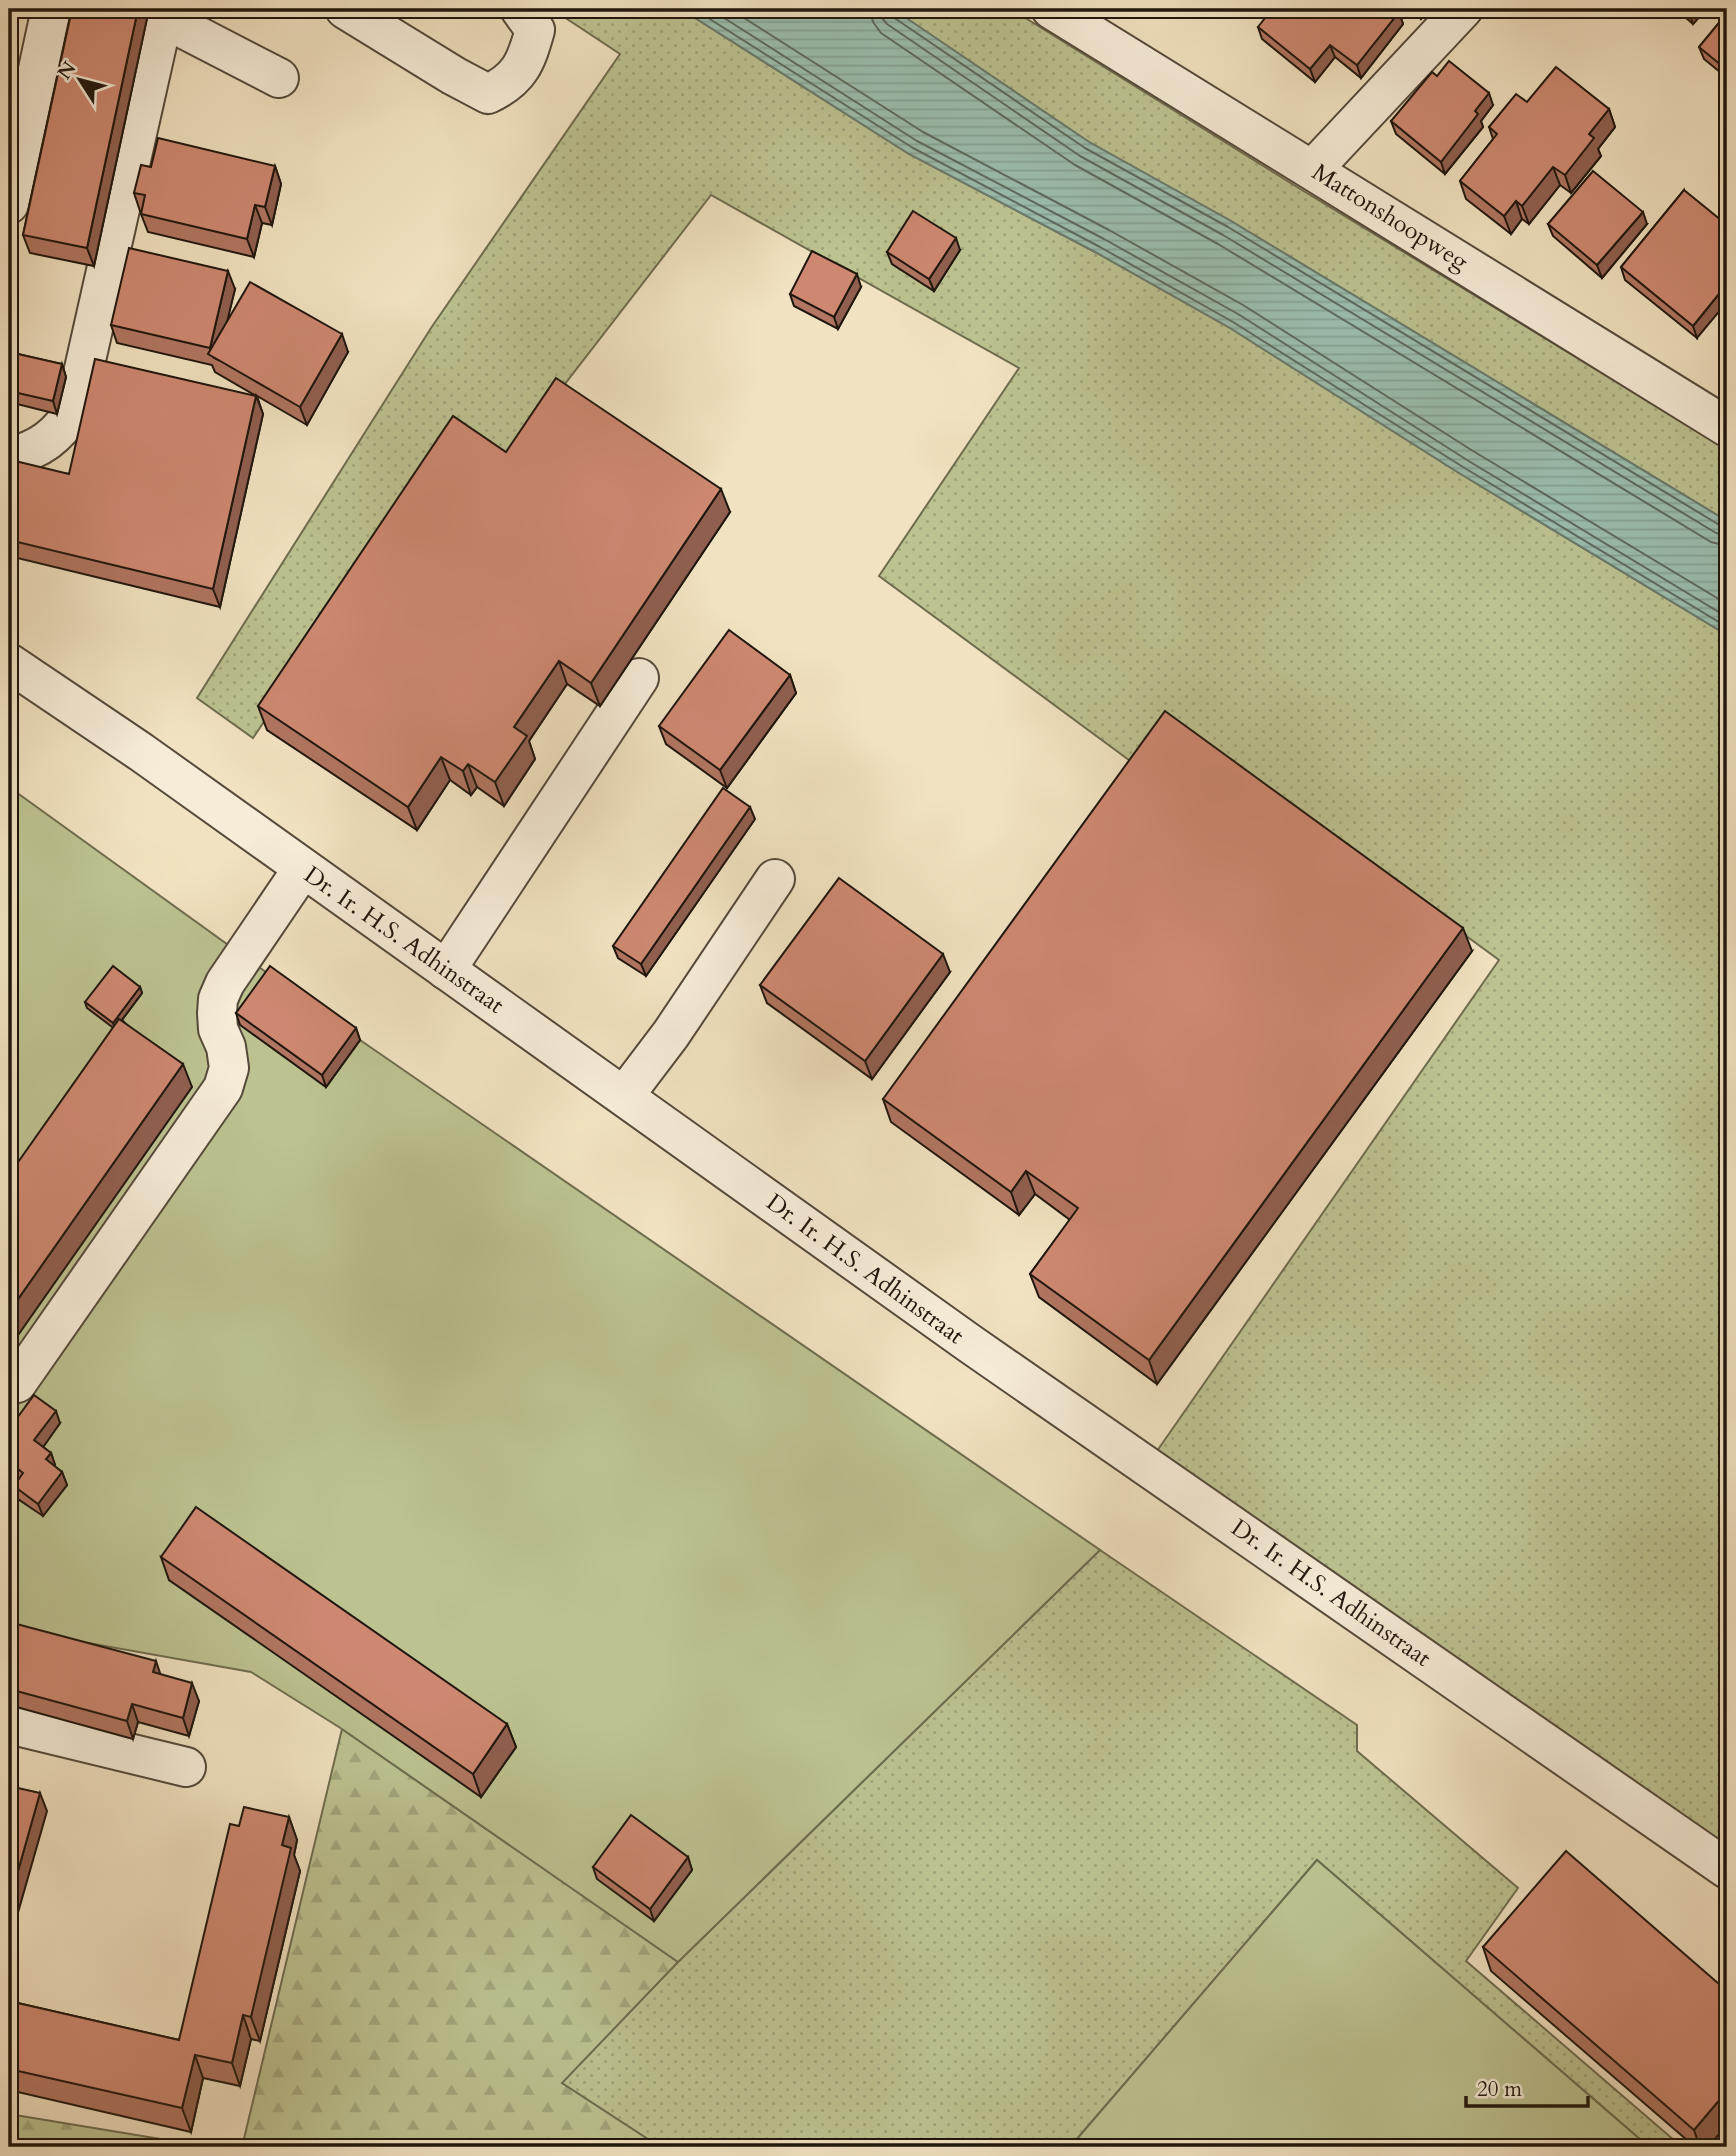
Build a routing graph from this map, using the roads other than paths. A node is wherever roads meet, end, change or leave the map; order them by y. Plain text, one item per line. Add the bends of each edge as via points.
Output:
1 (51, 9) edge
2 (345, 9) edge
3 (520, 9) edge
4 (1051, 9) edge
5 (1462, 9) edge
6 (164, 13) edge
7 (279, 78) dead end
8 (16, 133) edge
9 (1313, 169) junction
10 (9, 204) edge
11 (1727, 427) edge
12 (9, 457) edge
13 (9, 663) edge
14 (639, 678) dead end
15 (303, 868) junction
16 (775, 879) dead end
17 (446, 970) junction
18 (624, 1096) junction
19 (17, 1383) dead end
20 (9, 1724) edge
21 (186, 1767) dead end
22 (1727, 1869) edge

1 - 8 street
2 - 3 street via 488,94 507,85 528,56 535,30
4 - 9 street, Mattonshoopweg
5 - 9 street
6 - 7 street
6 - 12 street via 75,409 48,442
8 - 10 street
9 - 11 street, Mattonshoopweg
13 - 15 street, Dr. Ir. H.S. Adhinstraat
14 - 17 street
15 - 17 street, Dr. Ir. H.S. Adhinstraat
15 - 19 street via 218,999 218,1029 229,1068 223,1088
16 - 18 street
17 - 18 street, Dr. Ir. H.S. Adhinstraat
18 - 22 street, Dr. Ir. H.S. Adhinstraat via 969,1343
20 - 21 street

